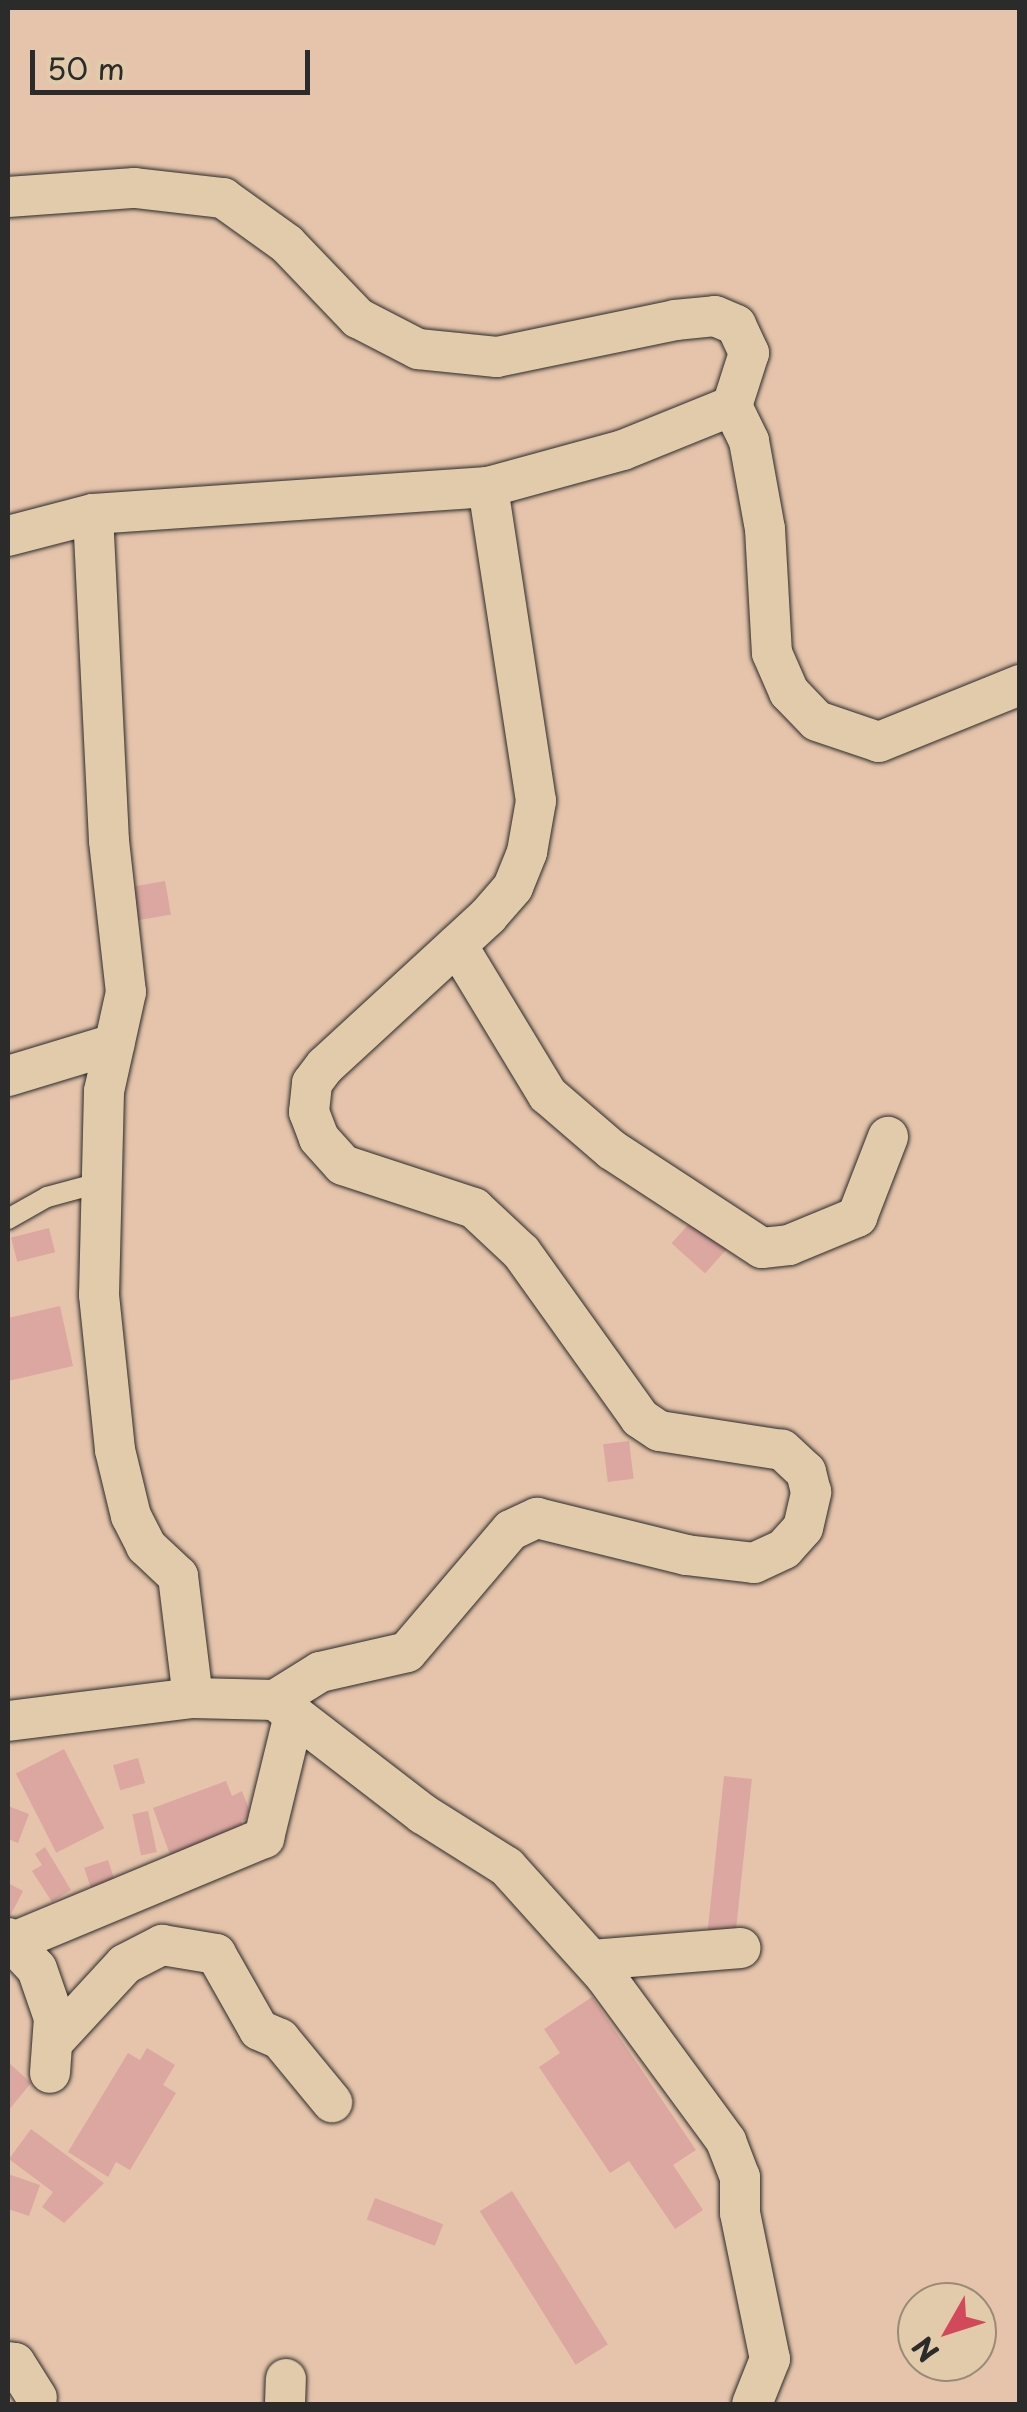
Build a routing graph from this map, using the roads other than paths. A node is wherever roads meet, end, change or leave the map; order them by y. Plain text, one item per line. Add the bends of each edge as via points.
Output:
1 (8, 197) edge
2 (732, 406) junction
3 (488, 487) junction
4 (93, 514) junction
5 (8, 536) edge
6 (1020, 684) edge
7 (458, 945) junction
8 (114, 1044) junction
9 (8, 1076) edge
10 (888, 1137) dead end
11 (99, 1183) junction
12 (8, 1219) edge
13 (193, 1698) junction
14 (285, 1708) junction
15 (8, 1720) edge
16 (12, 1940) edge
17 (741, 1948) dead end
18 (592, 1960) junction
19 (332, 2102) dead end
20 (8, 2362) edge
21 (37, 2398) dead end
22 (752, 2404) edge

1 - 2 street via 136,188 224,198 287,244 358,318 418,349 497,356 545,352 715,316 736,326 749,353
2 - 3 street via 637,445
2 - 6 street via 748,440 765,529 772,653 788,692 817,722 879,742
3 - 4 street
3 - 7 street via 536,800 513,887
4 - 5 street
4 - 8 street via 109,840 125,974
7 - 10 street via 548,1095 612,1150 762,1248 789,1245 857,1217
7 - 14 street via 312,1083 309,1112 319,1138 343,1164 474,1208 521,1252 650,1425 782,1450 806,1472 811,1492 803,1528 784,1549 754,1562 686,1555 537,1518 511,1530 408,1652 320,1672
8 - 9 street
8 - 11 street
11 - 12 lane via 47,1197
11 - 13 street via 99,1295 115,1450 131,1516 146,1546 178,1576
13 - 14 street
13 - 15 street
14 - 16 street via 264,1838
14 - 18 street via 507,1868
16 - 19 street via 37,1969 54,2018 52,2057 125,1964 162,1945 216,1954 259,2030 280,2039
17 - 18 street
18 - 22 street via 726,2140 740,2177 740,2213 770,2359
20 - 21 street

